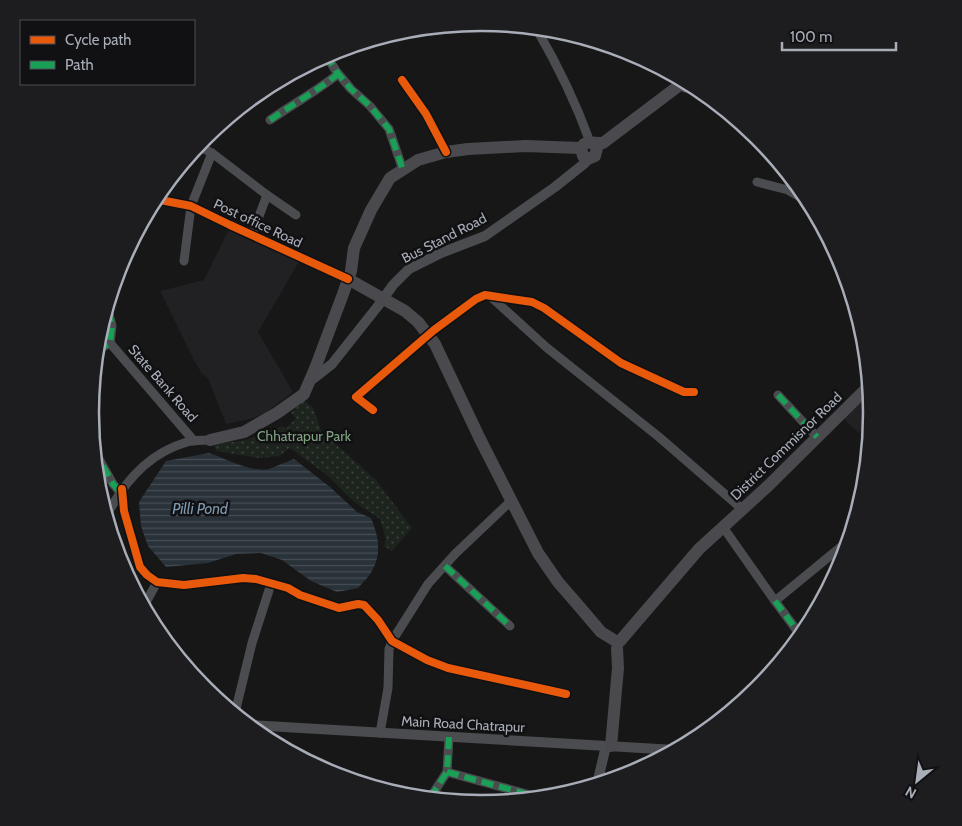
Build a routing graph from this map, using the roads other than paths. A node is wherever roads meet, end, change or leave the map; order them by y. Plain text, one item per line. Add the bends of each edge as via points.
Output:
1 (541, 37) edge
2 (331, 62) edge
3 (338, 74) junction
4 (402, 80) dead end
5 (679, 86) edge
6 (270, 120) dead end
7 (205, 149) edge
8 (590, 149) junction
9 (446, 152) junction
10 (212, 153) junction
11 (403, 170) junction
12 (757, 182) dead end
13 (792, 192) edge
14 (267, 196) junction
15 (164, 201) edge
16 (191, 206) junction
17 (296, 215) dead end
18 (252, 235) junction
19 (184, 261) dead end
20 (348, 279) junction
21 (491, 297) junction
22 (383, 299) junction
23 (111, 321) edge
24 (429, 335) junction
25 (110, 343) junction
26 (106, 345) edge
27 (309, 382) junction
28 (694, 392) dead end
29 (862, 393) edge
30 (778, 395) dead end
31 (373, 410) dead end
32 (817, 437) junction
33 (210, 440) joint
34 (194, 441) junction
35 (104, 469) edge
36 (120, 493) junction
37 (512, 500) junction
38 (111, 508) edge
39 (742, 509) junction
40 (723, 527) junction
41 (835, 557) edge
42 (444, 566) junction
43 (157, 582) junction
44 (271, 584) junction
45 (148, 599) edge
46 (775, 601) junction
47 (510, 626) dead end
48 (795, 629) edge
49 (392, 641) junction
50 (617, 643) junction
51 (566, 694) dead end
52 (236, 706) edge
53 (263, 726) edge
54 (380, 733) junction
55 (449, 737) junction
56 (608, 746) junction
57 (662, 749) edge
58 (447, 772) junction
59 (599, 776) edge
60 (434, 791) edge
61 (520, 792) edge

1 - 8 street via 583,122
2 - 3 street
3 - 6 street
3 - 11 street via 388,129
4 - 9 street via 426,114
5 - 8 main road via 620,131
7 - 10 street
8 - 9 main road via 525,146
8 - 22 street, Bus Stand Road via 585,163 555,187 484,236 409,269
9 - 11 main road via 418,160
10 - 14 street
10 - 16 street
11 - 20 main road via 390,178 371,210 354,248
12 - 13 street
14 - 17 street
14 - 18 street
15 - 16 street, Post office Road
16 - 18 street, Post office Road
16 - 19 street
18 - 20 street, Post office Road
20 - 22 main road, Post office Road
20 - 27 main road
21 - 24 street via 485,294 476,299
21 - 28 street via 532,302 621,363 684,392
21 - 39 street via 546,347
22 - 24 main road, Post office Road via 412,317
22 - 27 street, Bus Stand Road via 332,364
23 - 25 street
24 - 31 street via 356,397
24 - 37 main road, Post office Road via 446,363
25 - 26 street
25 - 34 street, State Bank Road
27 - 33 main road via 304,394 278,413 244,432
29 - 32 main road, District Commisnor Road
30 - 32 street
32 - 39 main road, District Commisnor Road
33 - 34 street, State Bank Road
34 - 36 street, State Bank Road via 168,449 147,463
35 - 36 street
36 - 38 street, State Bank Road
36 - 43 street via 140,567
37 - 42 street
37 - 50 main road, Post office Road via 538,554 558,582 601,632
39 - 40 main road, District Commisnor Road
40 - 46 street
40 - 50 main road, District Commisnor Road via 694,555
41 - 46 street
42 - 47 street
42 - 49 street via 428,584
43 - 44 street via 184,585 243,578
43 - 45 street
44 - 49 street via 338,608 364,605
44 - 52 street
46 - 48 street
49 - 51 street via 448,668
49 - 54 street
50 - 56 main road via 618,668
53 - 54 street, Main Road Chatrapur
54 - 55 street, Main Road Chatrapur
55 - 56 street, Main Road Chatrapur
55 - 58 street
56 - 57 street, Main Road Chatrapur
56 - 59 street
58 - 60 street
58 - 61 street

